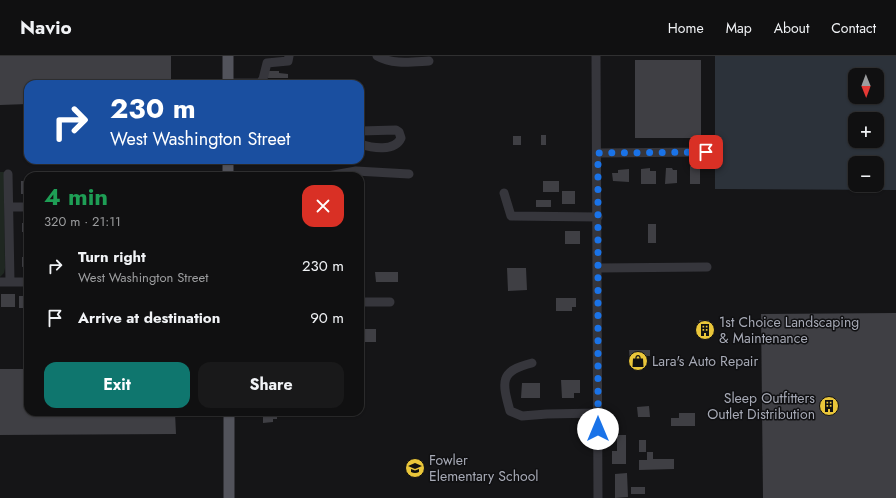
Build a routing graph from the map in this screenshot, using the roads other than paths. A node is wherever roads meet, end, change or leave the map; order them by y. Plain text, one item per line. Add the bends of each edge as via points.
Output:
1 (228, 56) edge
2 (289, 56) edge
3 (377, 56) edge
4 (596, 56) edge
5 (429, 61) dead end
6 (228, 80) edge
7 (262, 80) edge
8 (364, 131) edge
9 (364, 144) edge
10 (706, 152) dead end
11 (598, 153) junction
12 (350, 172) edge
13 (8, 174) dead end
14 (409, 174) dead end
15 (504, 193) dead end
16 (9, 207) junction
17 (24, 207) edge
18 (598, 217) junction
19 (707, 267) dead end
20 (598, 268) junction
21 (0, 282) edge
22 (10, 282) junction
23 (24, 282) edge
24 (364, 302) edge
25 (390, 302) dead end
26 (532, 363) dead end
27 (598, 413) junction
28 (229, 416) edge
29 (229, 498) edge
30 (598, 498) edge

1 - 6 main road
2 - 7 street via 288,61 267,63
3 - 5 street via 397,62
4 - 11 street
8 - 9 street via 396,130 401,138 399,143 392,147
10 - 11 street
11 - 18 street
12 - 14 street
13 - 16 street
15 - 18 street via 511,216
16 - 17 street
16 - 22 street
18 - 20 street
19 - 20 street
20 - 27 street
21 - 22 street
22 - 23 street
24 - 25 street
26 - 27 street via 516,367 506,376 504,388 510,411 522,416
27 - 30 street
28 - 29 main road

